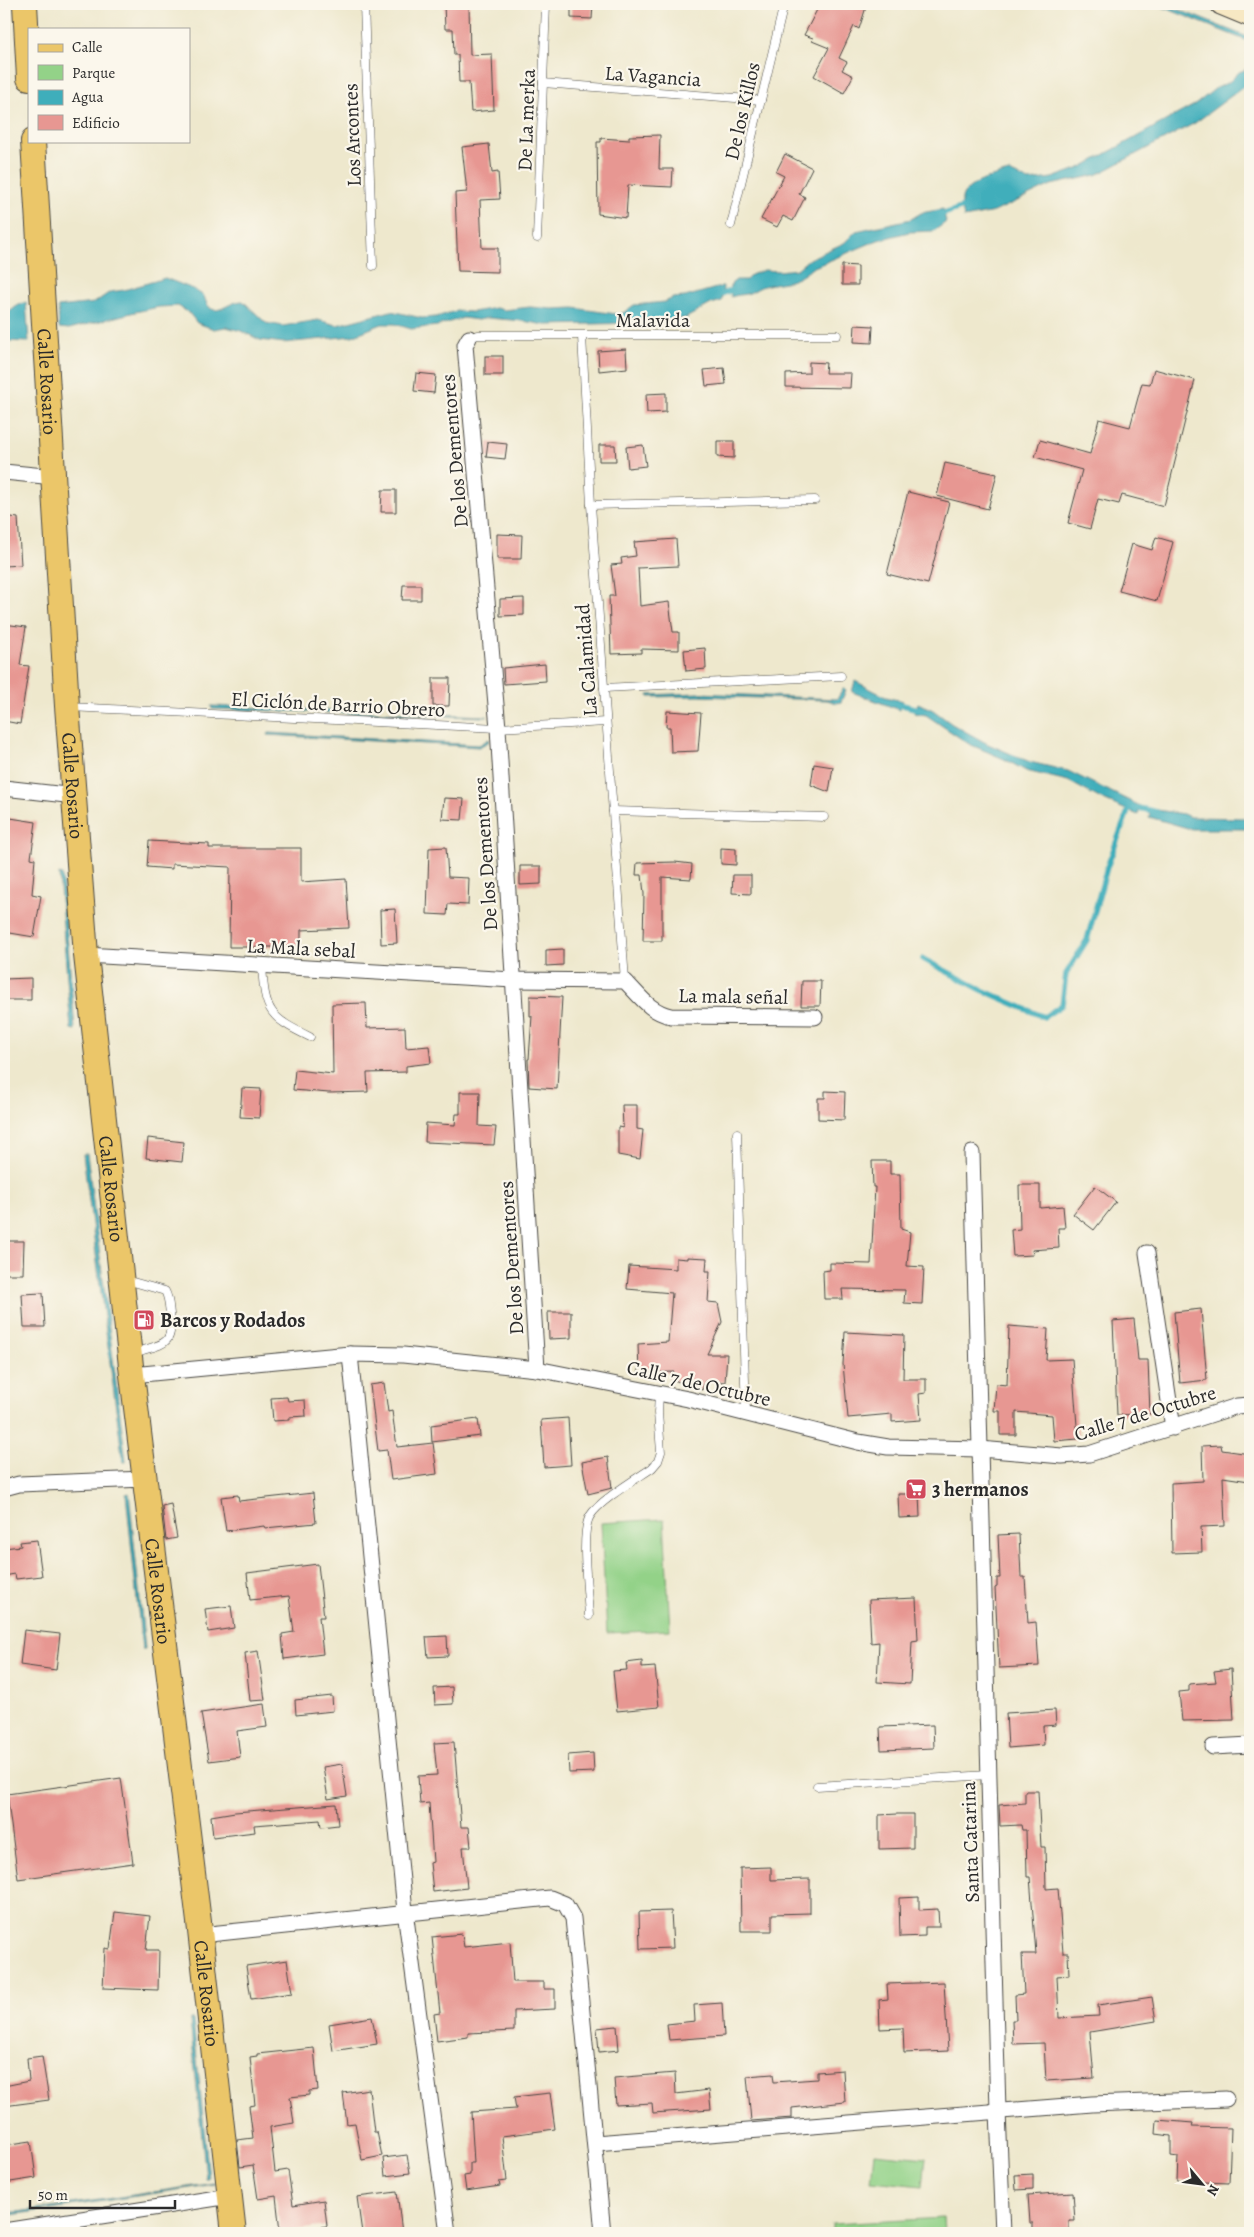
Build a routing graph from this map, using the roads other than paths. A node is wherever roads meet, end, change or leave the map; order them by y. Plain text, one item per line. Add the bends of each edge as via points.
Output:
1 (25, 4) edge
2 (364, 4) edge
3 (546, 4) edge
4 (784, 4) edge
5 (1221, 4) edge
6 (1250, 16) edge
7 (28, 60) edge
8 (543, 83) junction
9 (761, 100) junction
10 (33, 142) edge
11 (731, 225) dead end
12 (537, 238) dead end
13 (373, 266) dead end
14 (837, 334) dead end
15 (582, 336) junction
16 (469, 338) joint
17 (4, 472) edge
18 (54, 477) junction
19 (815, 500) dead end
20 (591, 505) junction
21 (841, 676) dead end
22 (604, 688) junction
23 (67, 706) junction
24 (606, 722) junction
25 (498, 728) junction
26 (4, 788) edge
27 (75, 796) junction
28 (613, 811) junction
29 (824, 817) dead end
30 (86, 956) junction
31 (262, 966) junction
32 (514, 980) junction
33 (625, 981) junction
34 (815, 1017) dead end
35 (310, 1037) dead end
36 (737, 1132) dead end
37 (972, 1153) dead end
38 (1147, 1253) dead end
39 (121, 1279) junction
40 (350, 1354) junction
41 (130, 1364) junction
42 (537, 1369) junction
43 (659, 1393) junction
44 (1250, 1405) edge
45 (746, 1413) junction
46 (1173, 1428) junction
47 (980, 1449) junction
48 (145, 1479) junction
49 (4, 1488) edge
50 (588, 1616) dead end
51 (1250, 1745) edge
52 (1213, 1746) dead end
53 (988, 1776) junction
54 (817, 1786) dead end
55 (405, 1911) junction
56 (200, 1935) junction
57 (1226, 2099) dead end
58 (998, 2111) junction
59 (595, 2143) junction
60 (230, 2196) junction
61 (4, 2231) edge
62 (234, 2233) edge
63 (448, 2233) edge
64 (603, 2233) edge
65 (1003, 2233) edge

1 - 7 main road
2 - 13 lane, Los Arcontes
3 - 8 lane, De La merka
4 - 9 lane, De los Killos
5 - 6 street
8 - 9 lane, La Vagancia
8 - 12 lane, De La merka
9 - 11 lane, De los Killos
10 - 18 main road, Calle Rosario
14 - 15 lane, Malavida
15 - 16 lane, Malavida via 478,335
15 - 20 lane, La Calamidad
16 - 25 street, De los Dementores via 466,345
17 - 18 street
18 - 23 main road, Calle Rosario
19 - 20 lane
20 - 22 lane, La Calamidad
21 - 22 lane
22 - 24 lane, La Calamidad
23 - 25 lane, El Ciclón de Barrio Obrero
23 - 27 main road, Calle Rosario
24 - 25 lane, El Ciclón de Barrio Obrero
24 - 28 lane, La Calamidad
25 - 32 street, De los Dementores
26 - 27 street
27 - 30 main road, Calle Rosario
28 - 29 lane
28 - 33 lane, La Calamidad
30 - 31 street, La Mala sebal
30 - 39 main road, Calle Rosario
31 - 32 street, La Mala sebal
31 - 35 lane via 264,991 272,1012 286,1025
32 - 33 street
32 - 42 street, De los Dementores
33 - 34 street, La mala señal via 651,1009 666,1015
36 - 45 lane
37 - 47 street, Santa Catarina
38 - 46 street
39 - 41 main road, Calle Rosario
39 - 41 lane via 165,1291 172,1331 166,1341
40 - 41 street, Calle 7 de Octubre
40 - 42 street, Calle 7 de Octubre via 403,1354
40 - 55 street
41 - 48 main road, Calle Rosario
42 - 43 street, Calle 7 de Octubre
43 - 45 street, Calle 7 de Octubre
43 - 50 lane via 661,1452 658,1461 598,1507 590,1516 585,1531
44 - 46 street, Calle 7 de Octubre via 1237,1406
45 - 47 street, Calle 7 de Octubre via 888,1447
46 - 47 street, Calle 7 de Octubre via 1076,1456
47 - 53 street, Santa Catarina
48 - 49 street via 19,1484
48 - 56 main road, Calle Rosario
51 - 52 street
53 - 54 lane
53 - 58 street, Santa Catarina
55 - 56 street
55 - 59 street via 550,1898 565,1904 573,1918
55 - 63 street
56 - 60 main road, Calle Rosario
57 - 58 street
58 - 59 street
58 - 65 street, Santa Catarina
59 - 64 street
60 - 61 street
60 - 62 main road, Calle Rosario

